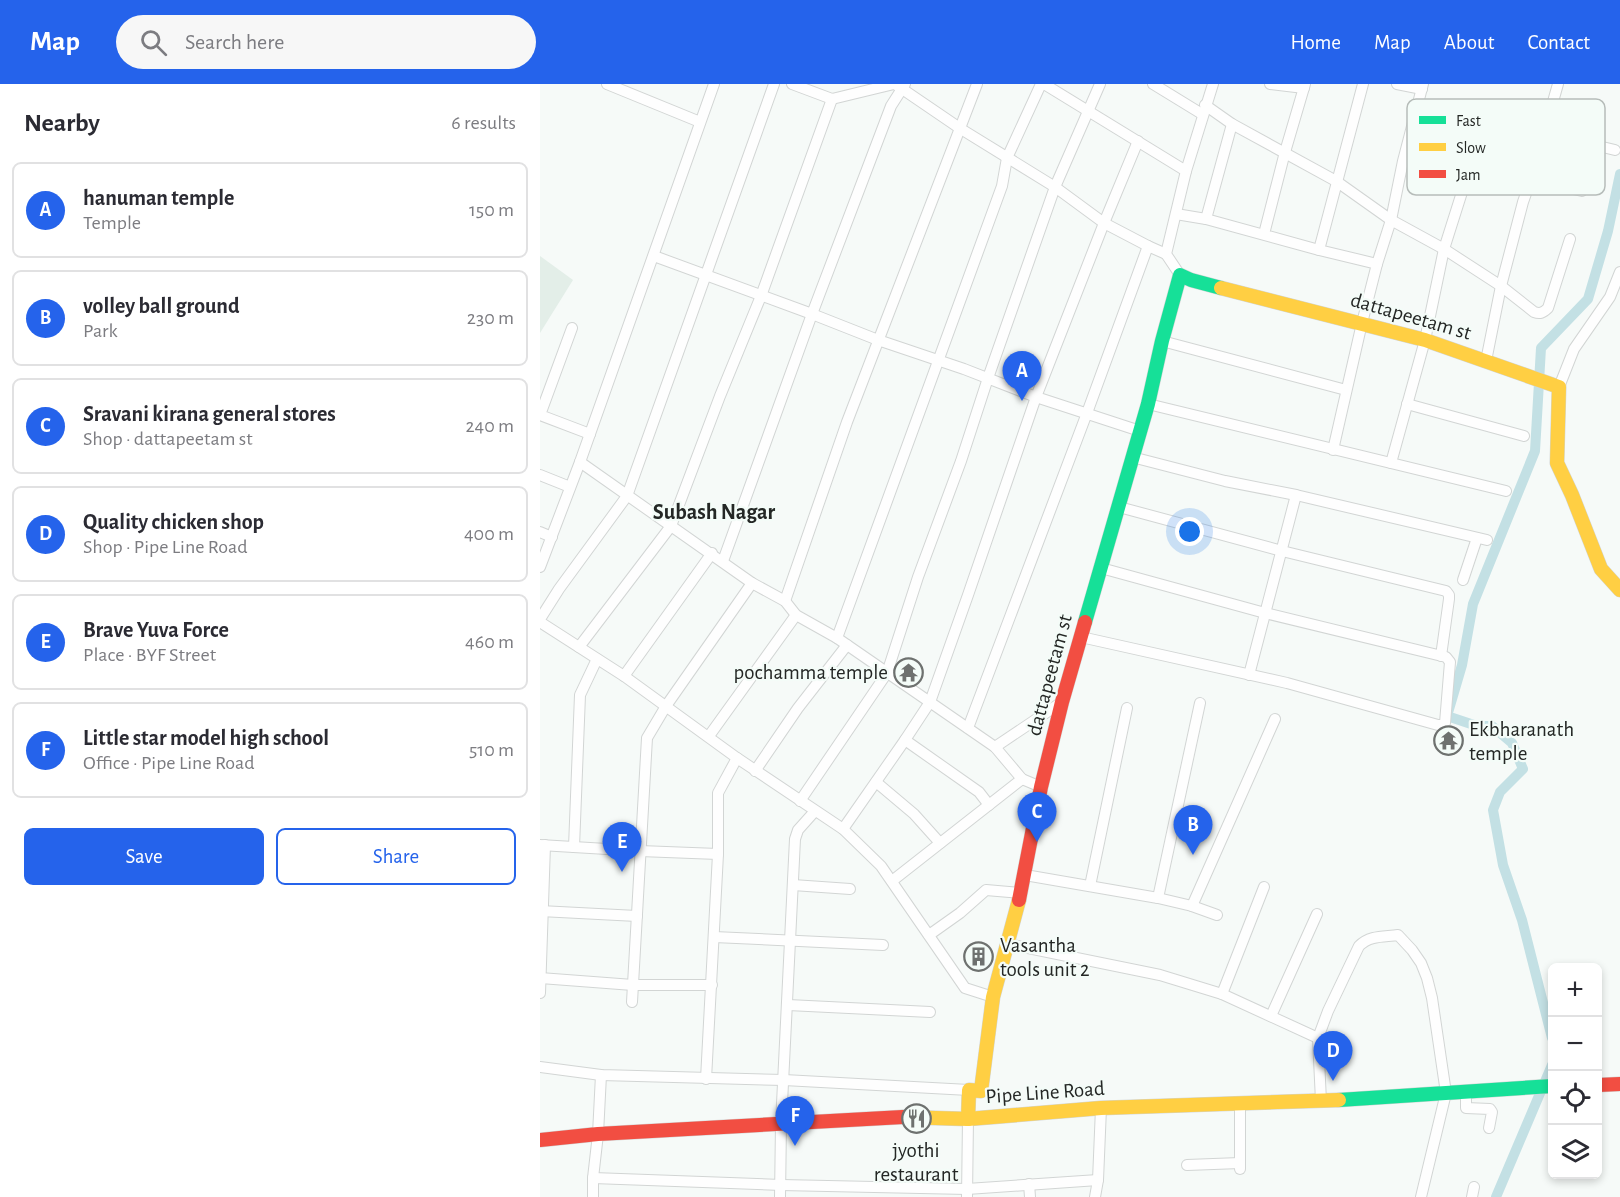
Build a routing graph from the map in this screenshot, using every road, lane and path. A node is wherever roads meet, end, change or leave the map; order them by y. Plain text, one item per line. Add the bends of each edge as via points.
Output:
1 (607, 84) edge
2 (714, 84) edge
3 (774, 84) edge
4 (792, 84) edge
5 (977, 84) edge
6 (1042, 84) edge
7 (1100, 84) edge
8 (1153, 84) edge
9 (1213, 84) edge
10 (1270, 84) edge
11 (1363, 84) edge
12 (1398, 84) edge
13 (1558, 84) edge
14 (899, 85) edge
15 (1305, 86) edge
16 (1423, 86) edge
17 (832, 99) junction
18 (1554, 99) edge
19 (1204, 110) junction
20 (1089, 112) junction
21 (700, 122) junction
22 (1232, 124) junction
23 (961, 129) junction
24 (1138, 141) junction
25 (1407, 146) edge
26 (1605, 147) edge
27 (1616, 150) dead end
28 (1285, 152) junction
29 (1007, 158) junction
30 (1186, 171) junction
31 (1336, 181) junction
32 (1055, 187) junction
33 (1461, 195) edge
34 (1525, 195) edge
35 (1176, 214) junction
36 (1206, 219) junction
37 (1391, 220) junction
38 (1104, 223) junction
39 (1264, 234) junction
40 (1570, 239) dead end
41 (1148, 246) junction
42 (1444, 249) junction
43 (1319, 250) junction
44 (1166, 254) junction
45 (654, 256) junction
46 (1377, 264) junction
47 (1620, 272) edge
48 (1180, 275) junction
49 (707, 276) junction
50 (1501, 286) junction
51 (761, 296) junction
52 (812, 314) junction
53 (1362, 323) junction
54 (572, 328) dead end
55 (878, 340) junction
56 (1425, 340) junction
57 (1162, 341) junction
58 (938, 361) junction
59 (1486, 361) junction
60 (987, 378) junction
61 (1554, 386) junction
62 (1346, 390) junction
63 (1036, 397) junction
64 (1149, 404) junction
65 (1407, 404) junction
66 (1087, 413) junction
67 (1140, 431) junction
68 (590, 434) junction
69 (1524, 436) dead end
70 (1333, 450) junction
71 (1132, 457) junction
72 (580, 462) junction
73 (1391, 463) junction
74 (540, 475) edge
75 (570, 487) junction
76 (1506, 491) dead end
77 (1296, 495) junction
78 (627, 496) junction
79 (1117, 511) junction
80 (672, 526) junction
81 (540, 532) edge
82 (552, 537) junction
83 (1282, 551) junction
84 (712, 553) junction
85 (723, 561) junction
86 (540, 567) edge
87 (1101, 568) junction
88 (1463, 580) dead end
89 (752, 583) junction
90 (1620, 590) edge
91 (785, 601) junction
92 (1265, 613) junction
93 (796, 615) junction
94 (540, 621) edge
95 (1081, 637) junction
96 (842, 641) junction
97 (579, 647) junction
98 (1442, 656) junction
99 (597, 659) junction
100 (888, 673) junction
101 (1249, 675) junction
102 (624, 676) junction
103 (930, 702) junction
104 (1062, 702) junction
105 (1200, 703) dead end
106 (666, 706) junction
107 (1127, 708) dead end
108 (1275, 719) dead end
109 (968, 728) junction
110 (709, 736) junction
111 (905, 740) junction
112 (995, 747) junction
113 (737, 758) junction
114 (755, 771) junction
115 (1022, 779) junction
116 (876, 783) junction
117 (1041, 787) junction
118 (800, 801) junction
119 (989, 805) junction
120 (815, 811) junction
121 (843, 829) junction
122 (940, 843) junction
123 (543, 845) edge
124 (574, 847) junction
125 (640, 851) junction
126 (718, 854) junction
127 (1025, 875) junction
128 (892, 881) junction
129 (793, 885) junction
130 (1090, 886) junction
131 (1264, 887) dead end
132 (850, 890) dead end
133 (1021, 893) junction
134 (1158, 897) junction
135 (1192, 906) junction
136 (541, 911) edge
137 (1317, 914) dead end
138 (1217, 915) dead end
139 (637, 916) junction
140 (929, 935) junction
141 (714, 937) junction
142 (790, 941) junction
143 (1008, 944) junction
144 (883, 945) dead end
145 (540, 978) edge
146 (633, 985) junction
147 (712, 986) junction
148 (540, 993) edge
149 (1222, 993) junction
150 (993, 997) junction
151 (632, 1002) dead end
152 (788, 1005) junction
153 (930, 1012) dead end
154 (1271, 1016) junction
155 (1318, 1038) junction
156 (540, 1067) edge
157 (601, 1075) junction
158 (706, 1079) junction
159 (784, 1080) junction
160 (1620, 1084) edge
161 (1602, 1085) edge
162 (1548, 1086) edge
163 (975, 1090) junction
164 (1472, 1091) junction
165 (1446, 1093) junction
166 (1321, 1101) junction
167 (1240, 1104) junction
168 (1101, 1108) junction
169 (968, 1119) junction
170 (781, 1124) junction
171 (1489, 1128) dead end
172 (598, 1134) junction
173 (540, 1140) edge
174 (1186, 1165) dead end
175 (593, 1178) junction
176 (1098, 1180) junction
177 (1029, 1184) junction
178 (781, 1185) junction
179 (967, 1193) edge
180 (593, 1197) edge
181 (780, 1197) edge
182 (1030, 1197) edge
183 (1095, 1197) edge
184 (1421, 1197) edge

1 - 21 street
2 - 21 street
3 - 49 street
4 - 17 street
5 - 23 street
6 - 20 street
6 - 29 street
7 - 20 street
8 - 19 street
9 - 19 street
10 - 15 street
11 - 31 street
12 - 16 street
13 - 18 street
14 - 17 street
14 - 23 street
14 - 52 street
15 - 28 street
17 - 51 street
19 - 22 street
19 - 30 street
20 - 24 street
20 - 32 street
21 - 45 street
22 - 28 street
22 - 36 street
23 - 29 street
23 - 55 street
24 - 30 street
24 - 38 street
25 - 37 street
26 - 27 street
28 - 31 street
28 - 39 street
29 - 32 street
29 - 58 street via 1002,186
30 - 35 street
31 - 37 street
31 - 43 street
32 - 38 street
32 - 60 street
33 - 42 street
34 - 50 street
35 - 36 street
35 - 44 street
36 - 39 street
37 - 42 street
37 - 46 street
38 - 41 street
38 - 63 street
39 - 43 street
40 - 50 street via 1544,312 1534,312
41 - 44 street
41 - 66 street
42 - 50 street
42 - 56 street
43 - 46 street
44 - 48 street
45 - 49 street
45 - 68 street
46 - 53 street
47 - 61 street via 1610,297
48 - 53 street, dattapeetam st
48 - 57 street, dattapeetam st
49 - 51 street
49 - 78 street
50 - 59 street
51 - 52 street
51 - 80 street
52 - 55 street
52 - 85 street
53 - 56 street, dattapeetam st
53 - 62 street
54 - 68 street via 540,415
55 - 58 street
55 - 91 street
56 - 59 street, dattapeetam st
56 - 65 street
57 - 62 street
57 - 64 street, dattapeetam st
58 - 60 street
58 - 96 street
59 - 61 street, dattapeetam st
60 - 63 street
60 - 100 street
61 - 90 street via 1557,463 1601,569
62 - 70 street
63 - 66 street
63 - 103 street
64 - 67 street, dattapeetam st
64 - 70 street
65 - 69 street
65 - 73 street
66 - 67 street
66 - 109 street
67 - 71 street, dattapeetam st
68 - 72 street
70 - 73 street
71 - 77 street
71 - 79 street, dattapeetam st
72 - 75 street
72 - 78 street
73 - 76 street
74 - 75 street
75 - 82 street
77 - 83 street
77 - 88 street via 1482,539
78 - 80 street
78 - 94 street
79 - 83 street
79 - 87 street, dattapeetam st
80 - 84 street
80 - 97 street
81 - 82 street
82 - 86 street
83 - 92 street
83 - 98 street via 1446,591 1449,600
84 - 85 street
84 - 102 street
85 - 89 street
87 - 92 street
87 - 95 street, dattapeetam st
89 - 91 street
89 - 106 street
91 - 93 street
92 - 98 street
92 - 101 street
93 - 96 street
93 - 110 street
94 - 97 street
95 - 101 street
95 - 104 street, dattapeetam st
96 - 100 street
96 - 114 street
97 - 99 street
98 - 101 street via 1450,662 1442,725
99 - 102 street
99 - 124 street via 580,695
100 - 103 street
100 - 118 street
102 - 106 street
103 - 109 street
103 - 111 street
104 - 112 street
104 - 117 street, dattapeetam st
105 - 134 street
106 - 110 street
106 - 125 street via 646,738
107 - 130 street
108 - 135 street
109 - 112 street
110 - 113 street
111 - 116 street
111 - 119 street via 979,792
112 - 115 street
113 - 114 street
113 - 126 street via 718,793
114 - 118 street
115 - 117 street
115 - 119 street
116 - 121 street
116 - 122 street via 914,814
117 - 127 street, dattapeetam st
118 - 120 street
119 - 122 street
120 - 121 street
120 - 129 street via 795,839
121 - 128 street
122 - 128 street
123 - 124 street
123 - 136 street
124 - 125 street
125 - 126 street
125 - 139 street
126 - 141 street
127 - 130 street
127 - 133 street, dattapeetam st
128 - 140 street
129 - 132 street
129 - 142 street
130 - 134 street
131 - 149 street
133 - 140 street via 986,890
133 - 143 street, dattapeetam st
134 - 135 street
135 - 138 street
136 - 139 street
136 - 145 street
137 - 154 street
139 - 146 street
140 - 150 street via 966,988
141 - 142 street
141 - 147 street
142 - 144 street
142 - 152 street
143 - 149 street via 1160,975
143 - 150 street, dattapeetam st
145 - 146 street
145 - 148 street
146 - 147 street
146 - 151 street
147 - 158 street
149 - 154 street
150 - 163 street, dattapeetam st
152 - 153 street
152 - 159 street
154 - 155 street
155 - 165 street via 1359,945 1371,937 1398,935 1421,963 1427,978
155 - 166 street
156 - 157 street
157 - 158 street
157 - 172 street
158 - 159 street
159 - 163 street
159 - 170 street
160 - 161 street
162 - 164 street, Pipe Line Road
163 - 169 street, dattapeetam st
164 - 165 street, Pipe Line Road
164 - 171 street via 1479,1109 1492,1112
165 - 166 street, Pipe Line Road
165 - 184 street
166 - 167 street, Pipe Line Road
167 - 168 street, Pipe Line Road
167 - 174 street via 1240,1166
168 - 169 street, Pipe Line Road
168 - 176 street
169 - 170 street, Pipe Line Road via 899,1117
169 - 179 street
170 - 172 street, Pipe Line Road
170 - 178 street
172 - 173 street, Pipe Line Road
172 - 175 street
175 - 178 street
175 - 180 street
176 - 177 street
176 - 183 street
177 - 179 street
177 - 182 street
178 - 179 street
178 - 181 street

